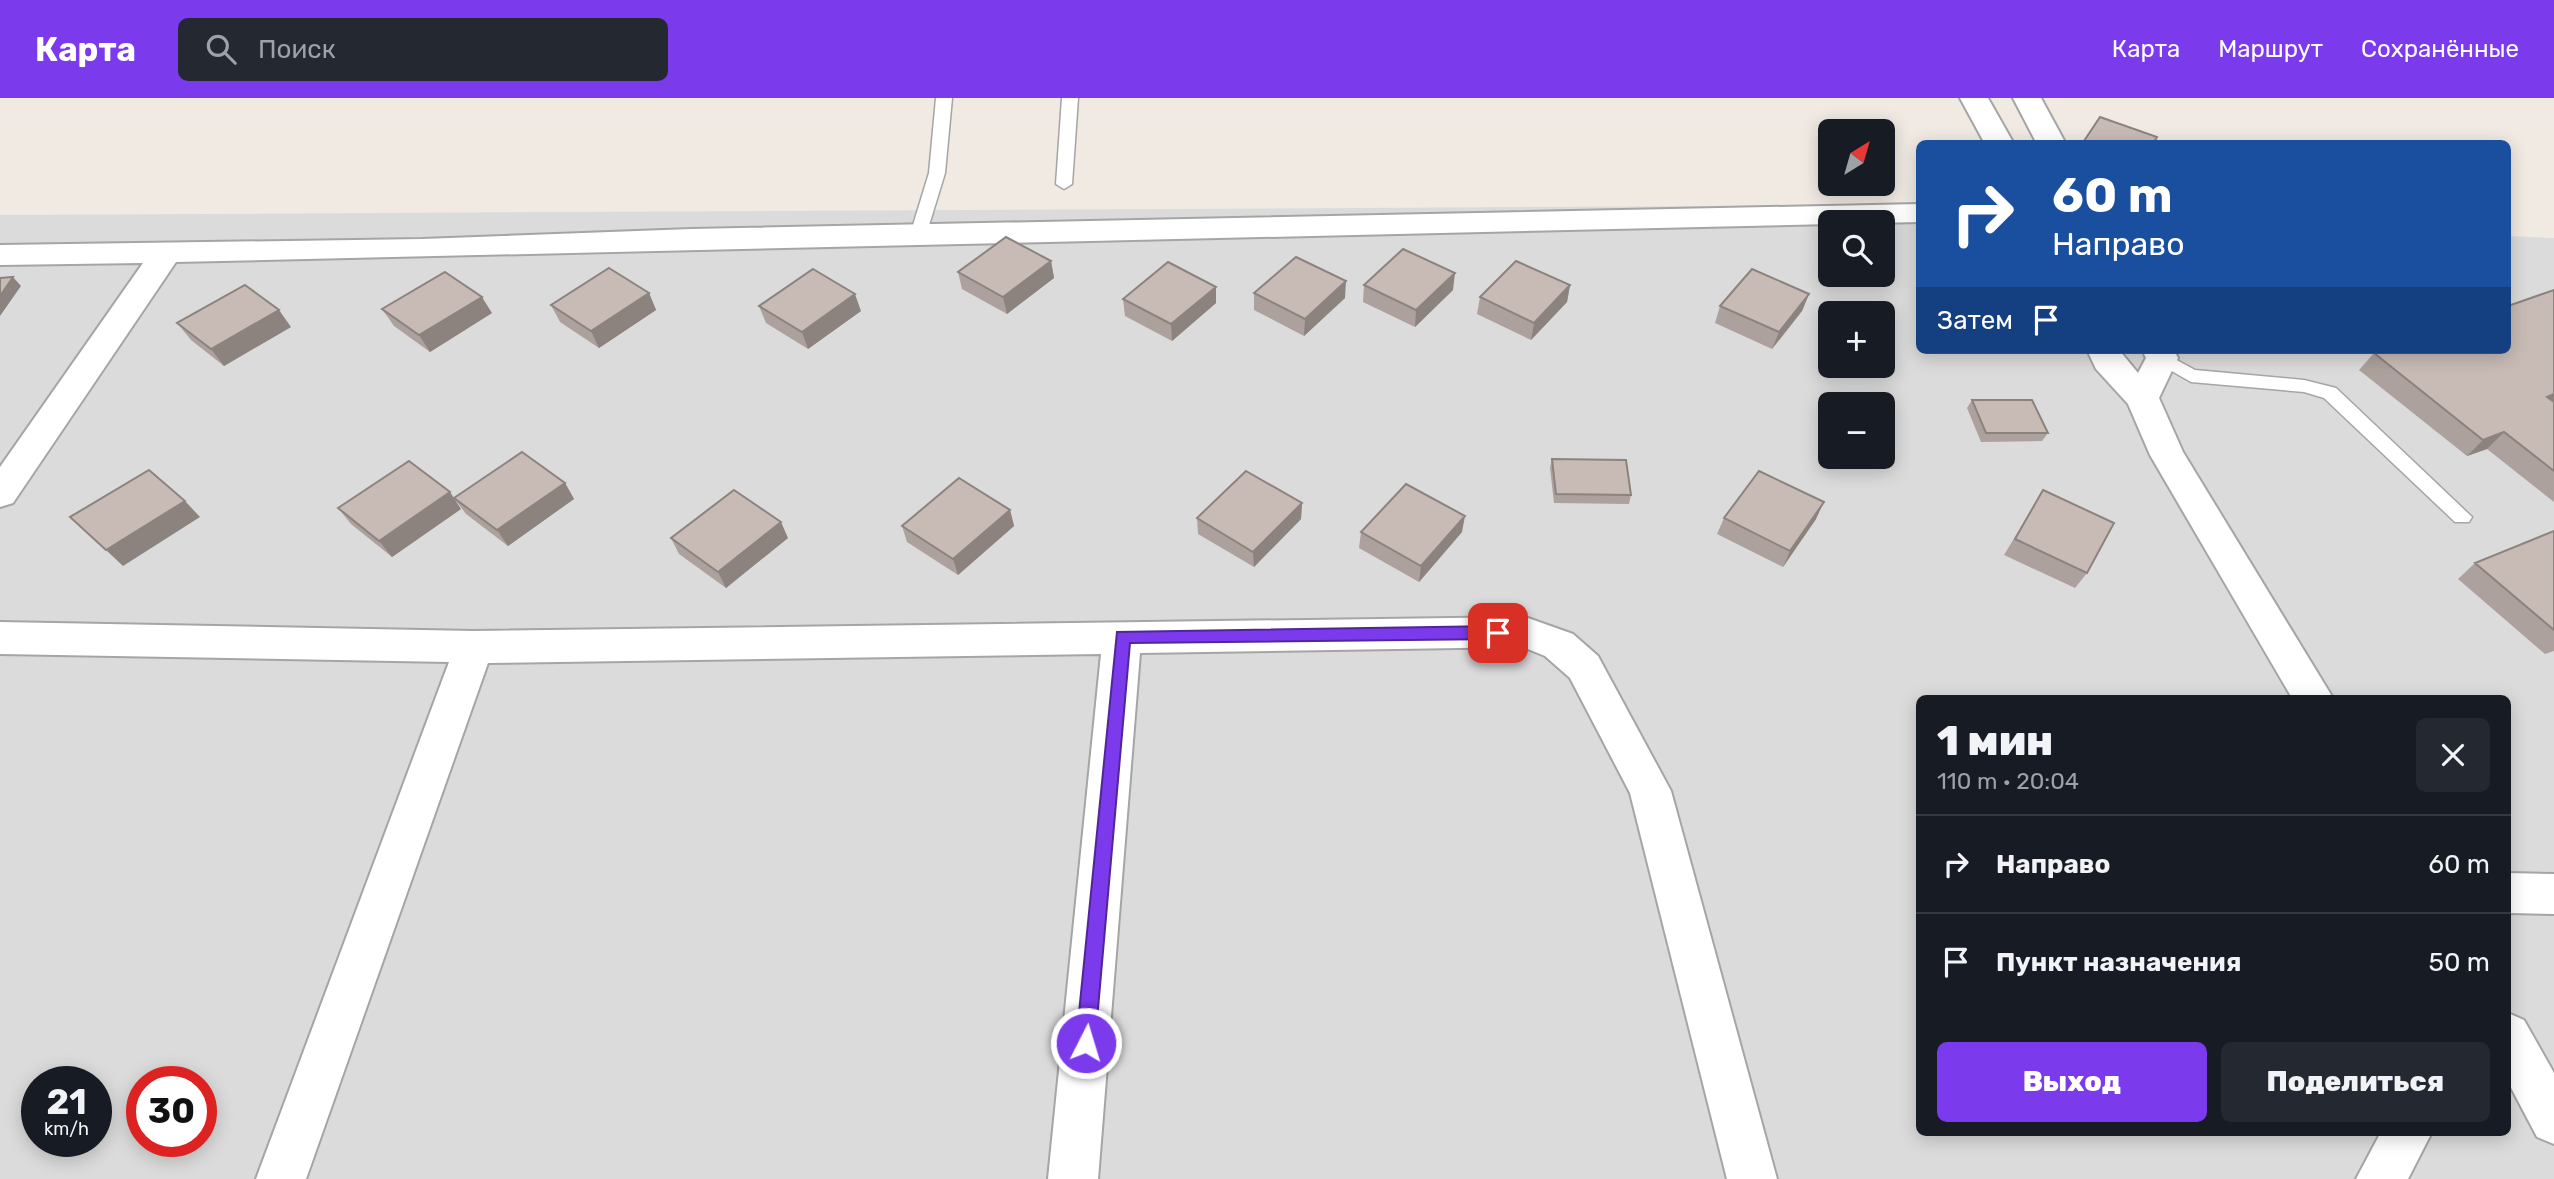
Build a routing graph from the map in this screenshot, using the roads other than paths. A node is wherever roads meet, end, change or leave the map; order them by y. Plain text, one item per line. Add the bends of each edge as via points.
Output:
1 (944, 98) edge
2 (1070, 98) edge
3 (1974, 98) edge
4 (2027, 98) edge
5 (1998, 140) edge
6 (2050, 140) edge
7 (1064, 184) dead end
8 (1916, 213) edge
9 (918, 235) junction
10 (167, 252) junction
11 (0, 255) edge
12 (2105, 354) edge
13 (2160, 354) edge
14 (2142, 398) junction
15 (0, 494) edge
16 (2462, 517) dead end
17 (1122, 636) junction
18 (0, 638) edge
19 (474, 647) junction
20 (2311, 695) edge
21 (2511, 893) edge
22 (2554, 894) edge
23 (2511, 1041) edge
24 (2554, 1120) edge
25 (2406, 1136) edge
26 (281, 1179) edge
27 (1073, 1179) edge
28 (1752, 1179) edge
29 (2381, 1179) edge

1 - 9 lane via 937,173
2 - 7 lane
3 - 5 street
4 - 6 street
8 - 9 street
9 - 10 street
10 - 11 street
10 - 15 street
12 - 14 street
13 - 14 street
13 - 16 lane via 2191,376 2304,386 2330,393
14 - 20 street via 2167,455
17 - 19 street
17 - 27 street
17 - 28 street via 1525,632 1559,645 1584,667 1650,791
18 - 19 street
19 - 26 street
21 - 22 street
23 - 24 street
25 - 29 street

